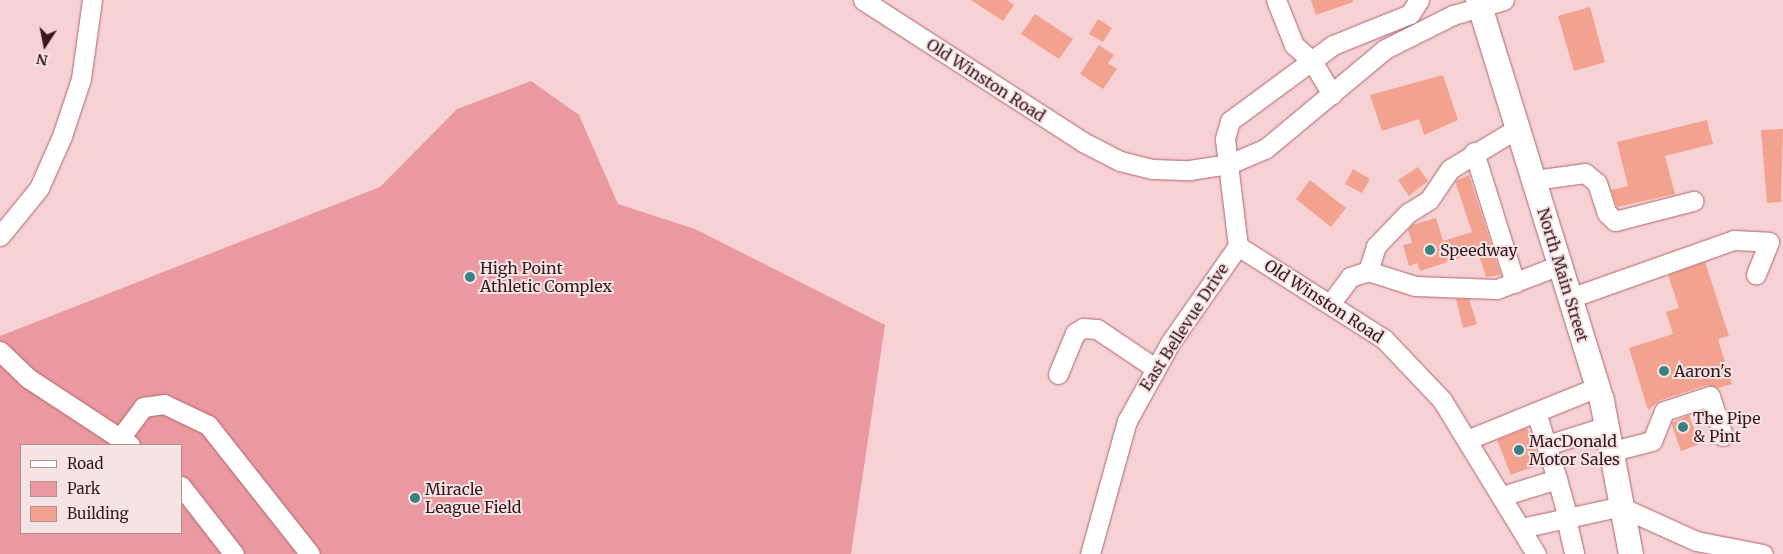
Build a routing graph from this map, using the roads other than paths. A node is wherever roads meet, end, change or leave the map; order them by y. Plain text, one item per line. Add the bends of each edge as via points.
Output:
1 (92, 0) edge
2 (863, 0) edge
3 (1276, 0) edge
4 (1420, 0) edge
5 (1504, 0) edge
6 (1479, 4) edge
7 (1312, 61) junction
8 (1332, 94) junction
9 (1518, 128) junction
10 (1474, 152) junction
11 (1229, 164) junction
12 (1534, 180) junction
13 (1693, 201) dead end
14 (0, 236) edge
15 (1238, 246) junction
16 (1560, 264) junction
17 (1368, 271) junction
18 (1756, 275) dead end
19 (1516, 283) junction
20 (1570, 298) junction
21 (1330, 304) junction
22 (0, 351) edge
23 (1155, 368) junction
24 (1058, 374) dead end
25 (1598, 387) junction
26 (1536, 412) junction
27 (1607, 426) junction
28 (1723, 436) dead end
29 (1469, 439) junction
30 (125, 442) edge
31 (1547, 445) junction
32 (1613, 451) junction
33 (1557, 479) junction
34 (182, 487) edge
35 (1502, 496) junction
36 (1623, 507) junction
37 (1567, 518) junction
38 (1521, 528) junction
39 (234, 554) edge
40 (310, 554) edge
41 (1090, 554) edge
42 (1536, 554) edge
43 (1574, 554) edge
44 (1631, 554) edge
45 (1763, 554) edge

1 - 14 street via 81,79 62,136 39,188
2 - 11 street, Old Winston Road via 1083,142 1120,161 1153,169
3 - 7 street via 1294,44
4 - 7 street via 1410,14 1333,45
5 - 6 street, Old Winston Road
6 - 8 street, Old Winston Road via 1385,49
6 - 9 main road, North Main Street
7 - 8 street
7 - 11 street via 1283,78 1230,122 1225,139
8 - 11 street, Old Winston Road via 1265,149
9 - 10 street
9 - 12 main road, North Main Street
10 - 17 street via 1450,169 1429,200 1408,213 1376,246
10 - 19 street
11 - 15 street
12 - 13 street via 1585,173 1597,183 1607,214 1615,221
12 - 16 main road, North Main Street
15 - 21 street, Old Winston Road
15 - 23 street, East Bellevue Drive
16 - 19 street
16 - 20 main road, North Main Street
17 - 19 street via 1416,286 1497,289
17 - 21 street via 1350,277
18 - 20 street via 1770,242 1734,240
20 - 25 main road, North Main Street
21 - 29 street, Old Winston Road via 1384,339 1442,400
22 - 30 street via 28,378
23 - 24 street via 1097,329 1083,328 1075,333
23 - 41 street, East Bellevue Drive via 1127,421
25 - 26 street
25 - 27 main road, North Main Street
26 - 29 street
26 - 31 street
27 - 31 street
27 - 32 main road, North Main Street
28 - 32 street via 1710,396 1664,411 1652,441
29 - 35 street, Old Winston Road
30 - 40 street via 143,407 164,404 208,425
31 - 33 street
32 - 36 main road, North Main Street
33 - 35 street
33 - 37 street
34 - 39 street
35 - 38 street, Old Winston Road
36 - 37 street
36 - 44 main road, North Main Street
36 - 45 street via 1696,541
37 - 38 street
37 - 43 street
38 - 42 street, Old Winston Road

